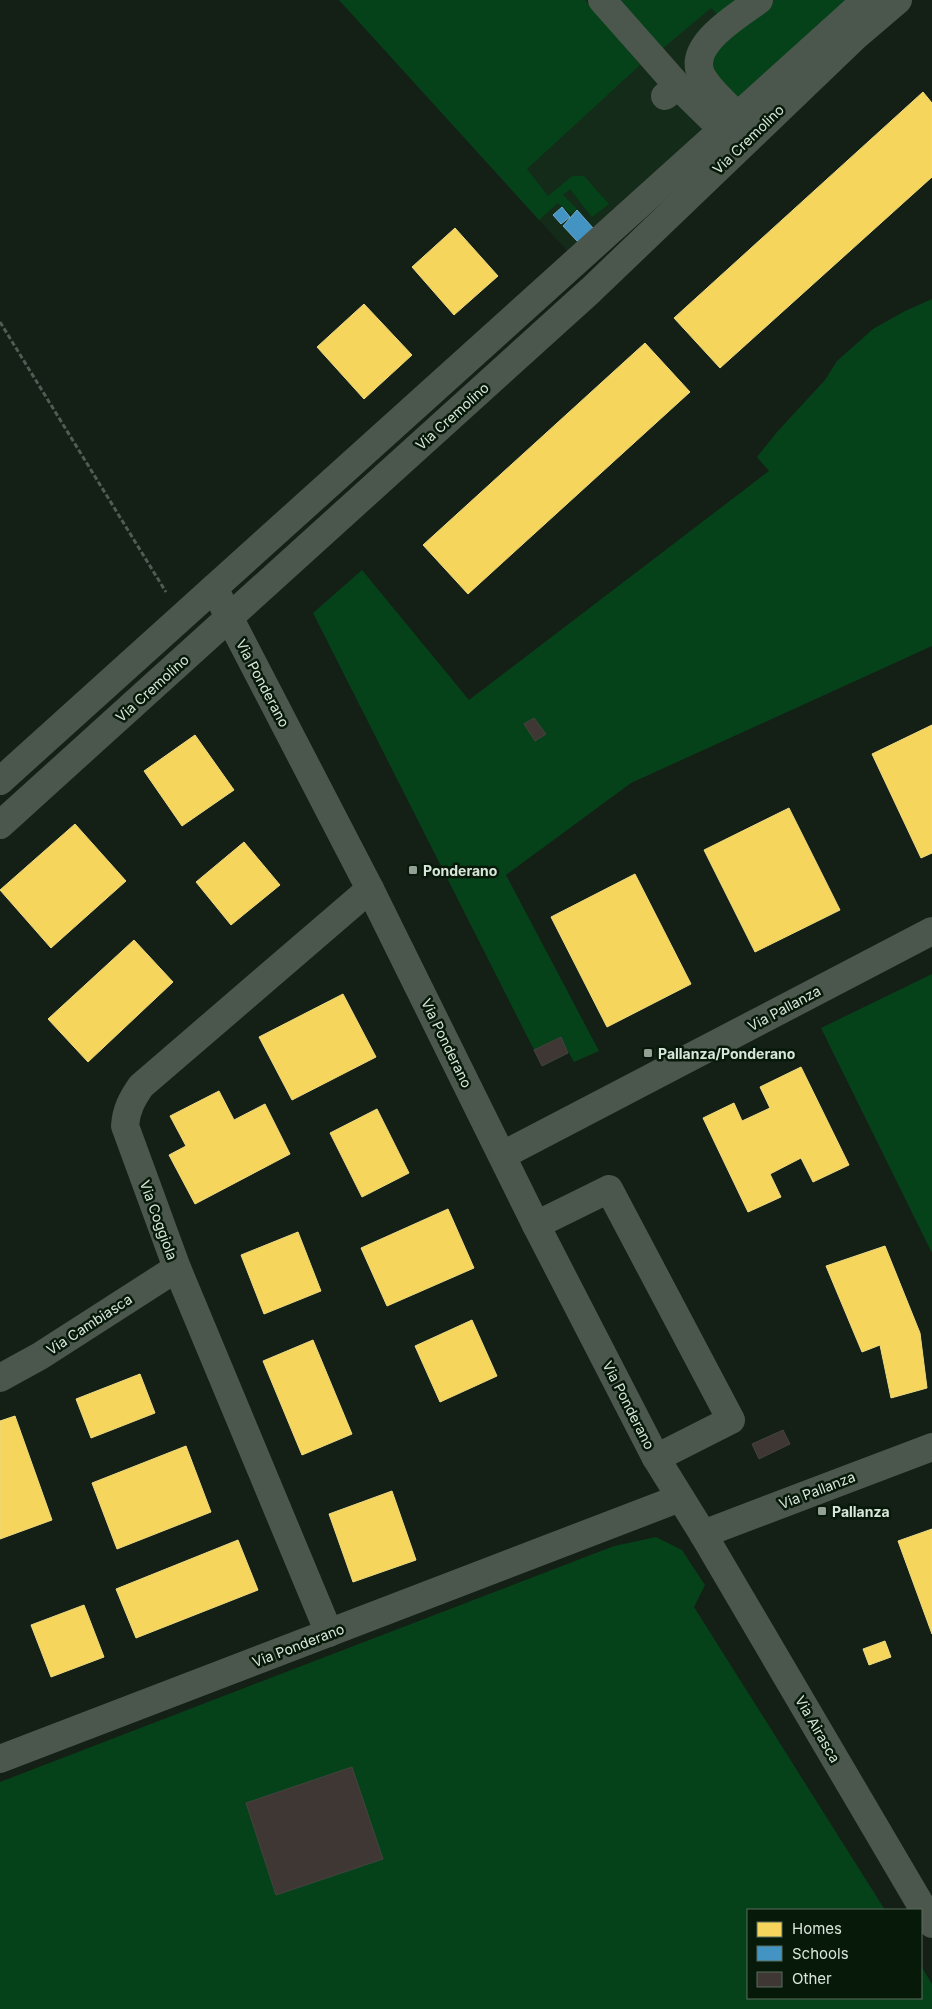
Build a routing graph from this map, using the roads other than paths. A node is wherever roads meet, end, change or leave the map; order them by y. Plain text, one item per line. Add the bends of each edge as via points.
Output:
1 (602, 0) edge
2 (760, 0) edge
3 (866, 0) edge
4 (898, 0) edge
5 (730, 122) junction
6 (214, 588) junction
7 (229, 619) junction
8 (0, 781) edge
9 (0, 825) edge
10 (370, 889) junction
11 (932, 931) edge
12 (503, 1156) junction
13 (536, 1225) junction
14 (177, 1268) junction
15 (0, 1378) edge
16 (932, 1447) edge
17 (656, 1458) junction
18 (680, 1498) junction
19 (703, 1534) junction
20 (329, 1633) junction
21 (0, 1759) edge
22 (932, 1924) edge

1 - 5 street via 672,91
2 - 5 street via 714,33 699,54 701,74
3 - 5 street, Via Cremolino
4 - 7 street, Via Cremolino via 857,35 591,290
5 - 6 street, Via Cremolino
6 - 7 street, Via Ponderano
6 - 8 street, Via Cremolino
7 - 9 street, Via Cremolino
7 - 10 street, Via Ponderano
10 - 12 street, Via Ponderano
10 - 14 street, Via Coggiola via 141,1086 133,1098 126,1113 125,1126
11 - 12 street, Via Pallanza
12 - 13 street, Via Ponderano
13 - 17 street, Via Ponderano
13 - 17 street via 609,1188 731,1420
14 - 15 street, Via Cambiasca
14 - 20 street, Via Coggiola
16 - 19 street, Via Pallanza
17 - 18 street, Via Ponderano
18 - 19 street, Via Ponderano
18 - 20 street, Via Ponderano
19 - 22 street, Via Airasca
20 - 21 street, Via Ponderano

